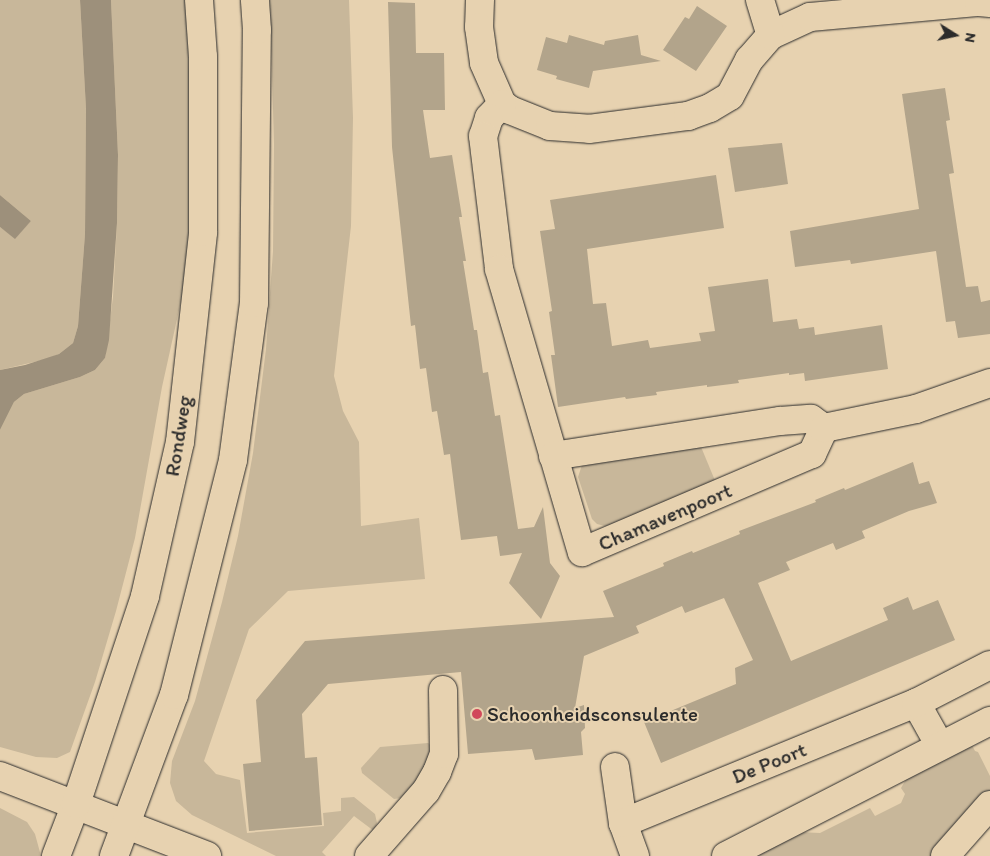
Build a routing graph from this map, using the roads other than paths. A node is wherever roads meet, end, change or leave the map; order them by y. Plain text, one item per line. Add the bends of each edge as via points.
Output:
1 (200, 0) edge
2 (255, 0) edge
3 (480, 0) edge
4 (760, 0) edge
5 (990, 3) edge
6 (770, 35) junction
7 (502, 104) junction
8 (990, 383) edge
9 (824, 428) junction
10 (553, 456) junction
11 (990, 665) edge
12 (443, 690) dead end
13 (916, 704) junction
14 (987, 730) edge
15 (940, 746) junction
16 (615, 766) dead end
17 (0, 776) edge
18 (76, 804) junction
19 (990, 805) edge
20 (623, 823) junction
21 (126, 825) junction
22 (56, 856) edge
23 (114, 856) edge
24 (207, 856) edge
25 (369, 856) edge
26 (635, 856) edge
27 (726, 856) edge
28 (946, 856) edge

1 - 18 street, Rondweg via 203,232 180,442 145,596
2 - 21 street via 254,303 233,460 174,695
3 - 7 street via 479,27 484,63
4 - 6 street
5 - 6 street via 810,17
6 - 7 street via 749,60 730,96 688,116 589,129 550,126
7 - 10 street, Chamavenpoort via 489,118 483,136 499,269
8 - 9 street via 916,409
9 - 10 street via 811,419 780,421
9 - 10 street, Chamavenpoort via 812,454 582,552
11 - 13 street, De Poort
12 - 25 street via 444,754 437,772 426,791
13 - 15 street
13 - 20 street, De Poort
14 - 15 street
15 - 27 street
16 - 20 street
17 - 18 street
18 - 21 street
18 - 22 street, Rondweg
19 - 28 street
20 - 26 street
21 - 23 street
21 - 24 street

